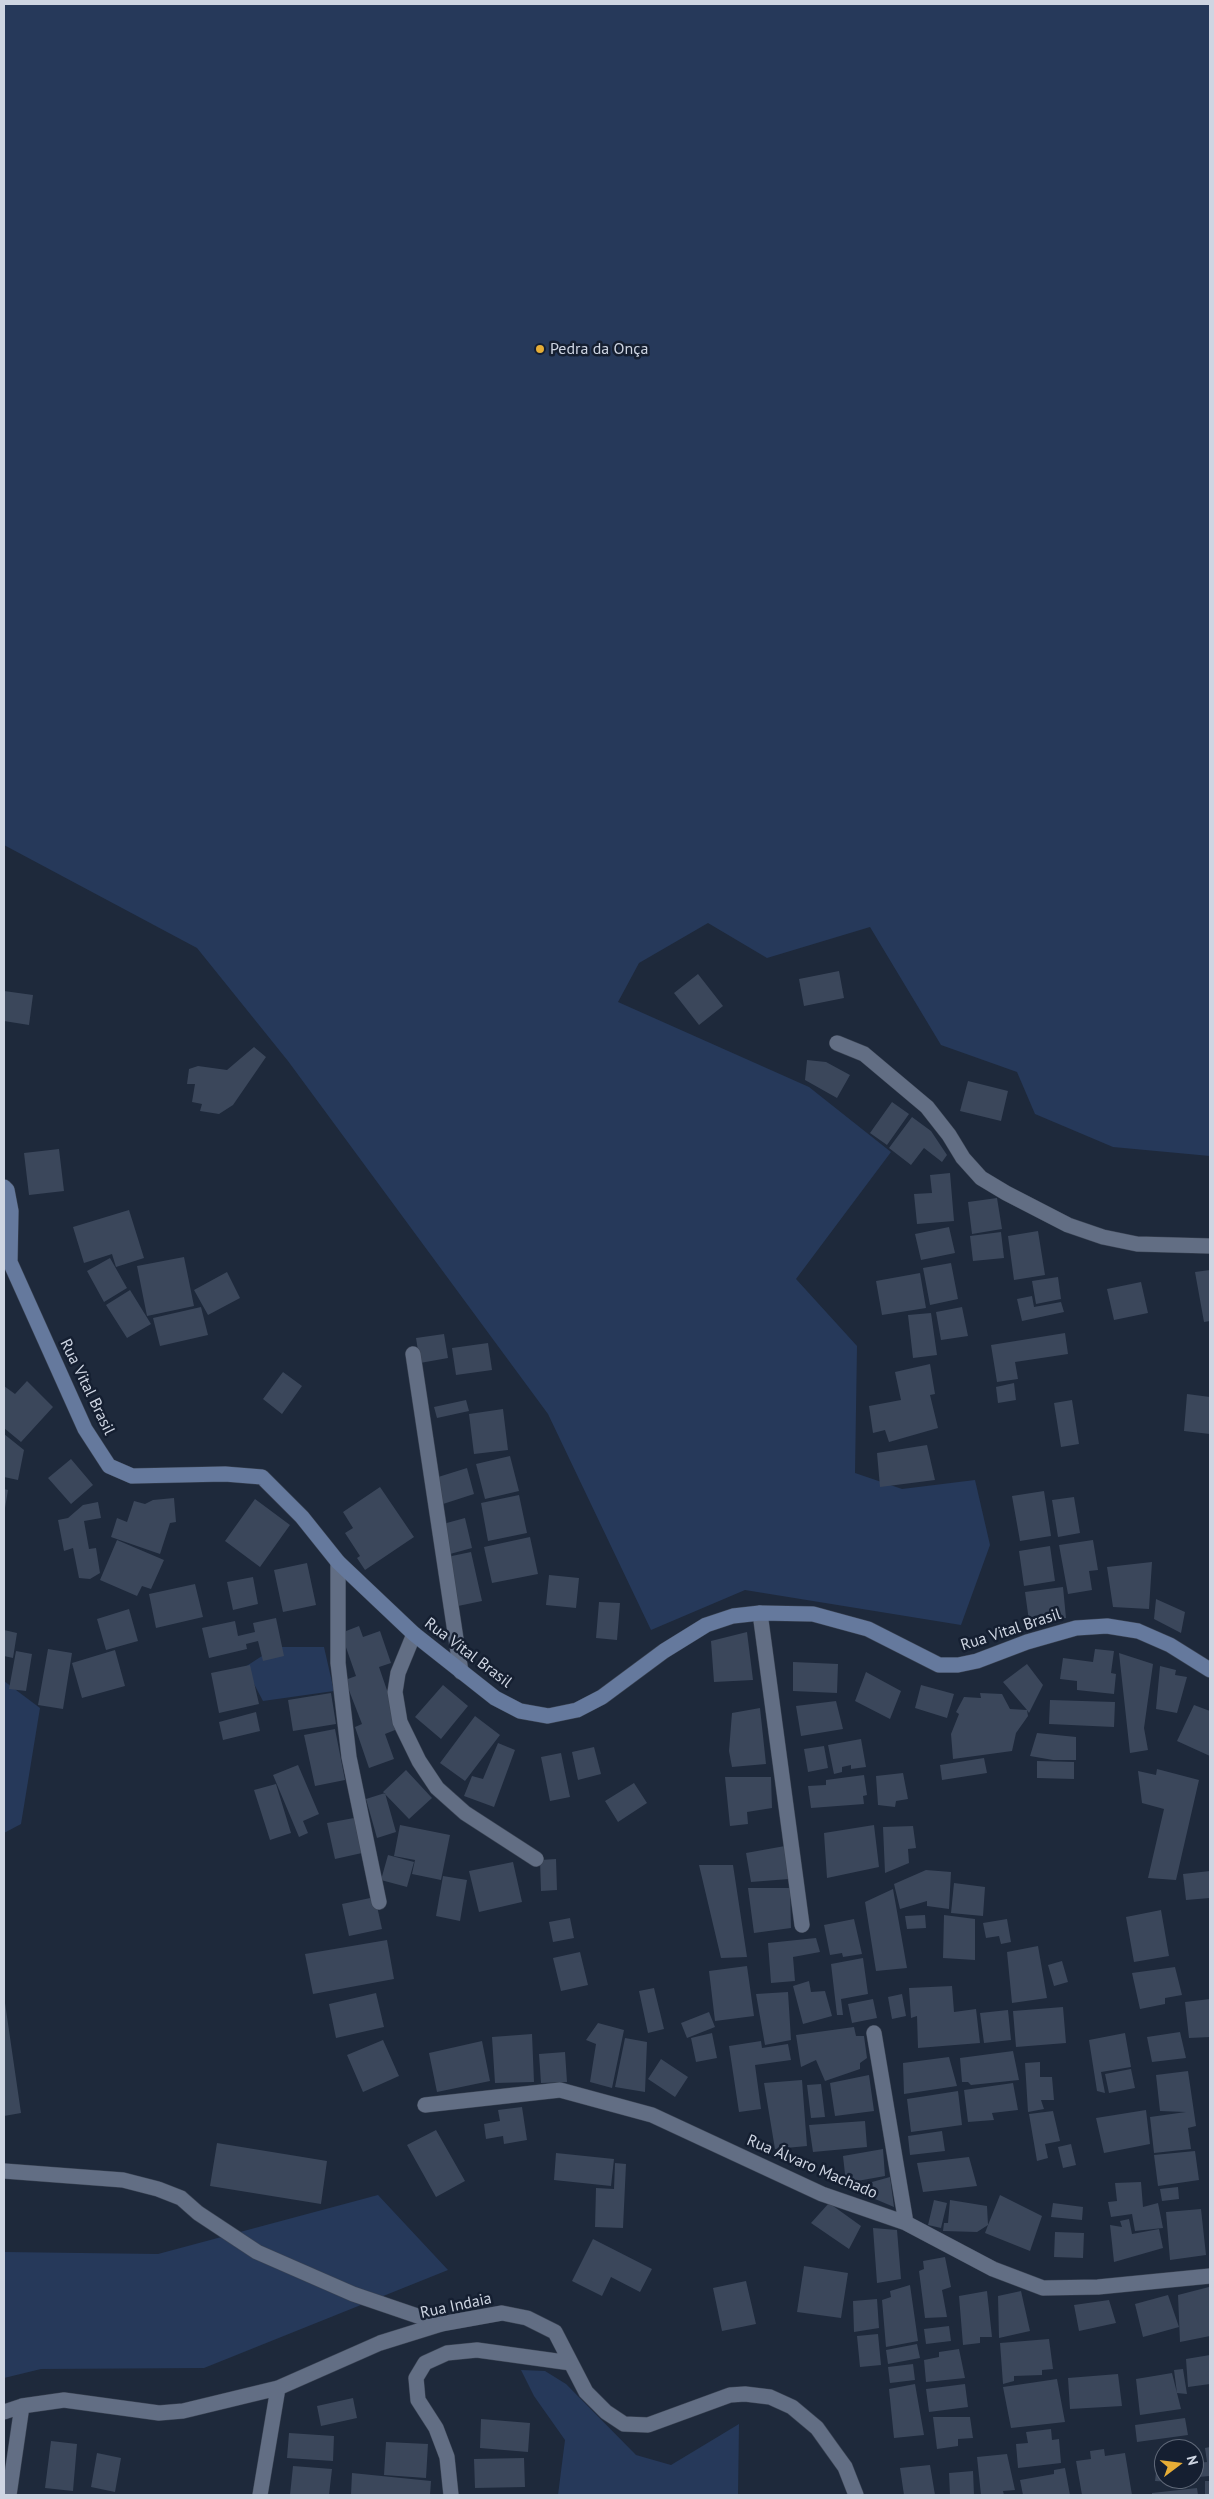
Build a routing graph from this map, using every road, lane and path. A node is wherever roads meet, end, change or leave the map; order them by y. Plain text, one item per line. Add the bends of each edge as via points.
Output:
1 (837, 1043) dead end
2 (4, 1187) edge
3 (1210, 1246) edge
4 (413, 1354) dead end
5 (338, 1562) junction
6 (760, 1613) junction
7 (414, 1634) junction
8 (1210, 1670) edge
9 (461, 1672) junction
10 (536, 1859) dead end
11 (379, 1902) dead end
12 (802, 1925) dead end
13 (874, 2033) dead end
14 (425, 2105) dead end
15 (4, 2171) edge
16 (906, 2223) junction
17 (1210, 2276) edge
18 (441, 2324) junction
19 (571, 2363) junction
20 (278, 2388) junction
21 (22, 2406) junction
22 (4, 2412) edge
23 (9, 2495) edge
24 (260, 2495) edge
25 (450, 2495) edge
26 (856, 2495) edge

1 - 3 street via 864,1054 928,1107 981,1178 1006,1193 1068,1225 1103,1237 1137,1244
2 - 5 street, Rua Vital Brasil via 11,1211 10,1262 85,1429 109,1466 132,1476 225,1474 262,1477 302,1516
4 - 9 street
5 - 7 street, Rua Vital Brasil
5 - 11 street via 338,1663 349,1758
6 - 8 street, Rua Vital Brasil via 813,1614 868,1629 939,1665 977,1661 1076,1628 1107,1626 1138,1631 1170,1645
6 - 9 street, Rua Vital Brasil via 732,1616 706,1626 664,1651 602,1697 577,1710 548,1716 520,1711 495,1698
6 - 12 street
7 - 9 street, Rua Vital Brasil
7 - 10 street via 398,1673 395,1692 400,1722 419,1761 437,1788 465,1813
13 - 16 street
14 - 16 street, Rua Álvaro Machado via 560,2090 591,2097 652,2114 822,2194
15 - 18 street via 123,2180 158,2189 181,2198 257,2252 353,2294
16 - 17 street, Rua Álvaro Machado via 993,2269 1043,2288
18 - 19 street, Rua Indaia via 502,2314 527,2318 554,2332
18 - 20 street, Rua Indaia via 380,2343
19 - 25 street via 477,2350 447,2353 425,2363 416,2378 418,2400 436,2428 447,2457
19 - 26 street, Rua Indaia via 586,2392 624,2424 648,2424 730,2395 770,2397 792,2407 817,2428 845,2467
20 - 21 street, Rua Indaia via 183,2411 159,2413 64,2400
20 - 24 street
21 - 22 street, Rua Indaia
21 - 23 street

